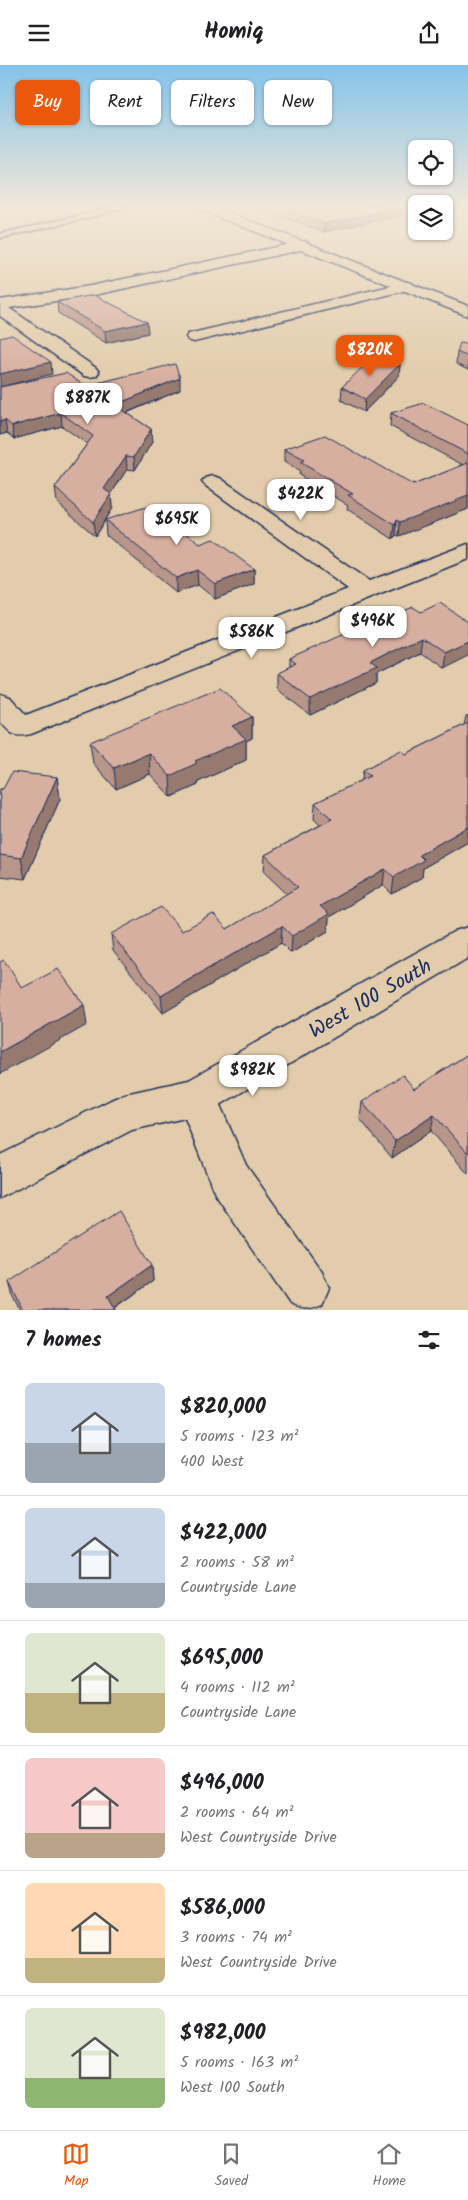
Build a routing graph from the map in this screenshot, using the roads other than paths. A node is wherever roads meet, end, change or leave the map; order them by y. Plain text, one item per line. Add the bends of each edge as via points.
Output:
1 (216, 264) edge
2 (353, 264) edge
3 (407, 286) junction
4 (0, 305) edge
5 (0, 309) edge
6 (467, 309) edge
7 (194, 337) dead end
8 (72, 376) edge
9 (213, 481) dead end
10 (468, 551) edge
11 (368, 592) junction
12 (0, 703) edge
13 (468, 941) edge
14 (198, 1097) junction
15 (0, 1177) edge
16 (306, 1288) dead end

1 - 4 street via 90,291
2 - 3 street
3 - 6 street
3 - 7 street
5 - 8 street via 90,372
9 - 11 street
10 - 11 street
11 - 12 street via 21,727
13 - 14 street, West 100 South
14 - 15 street, West 100 South via 125,1113
14 - 16 street via 230,1179

